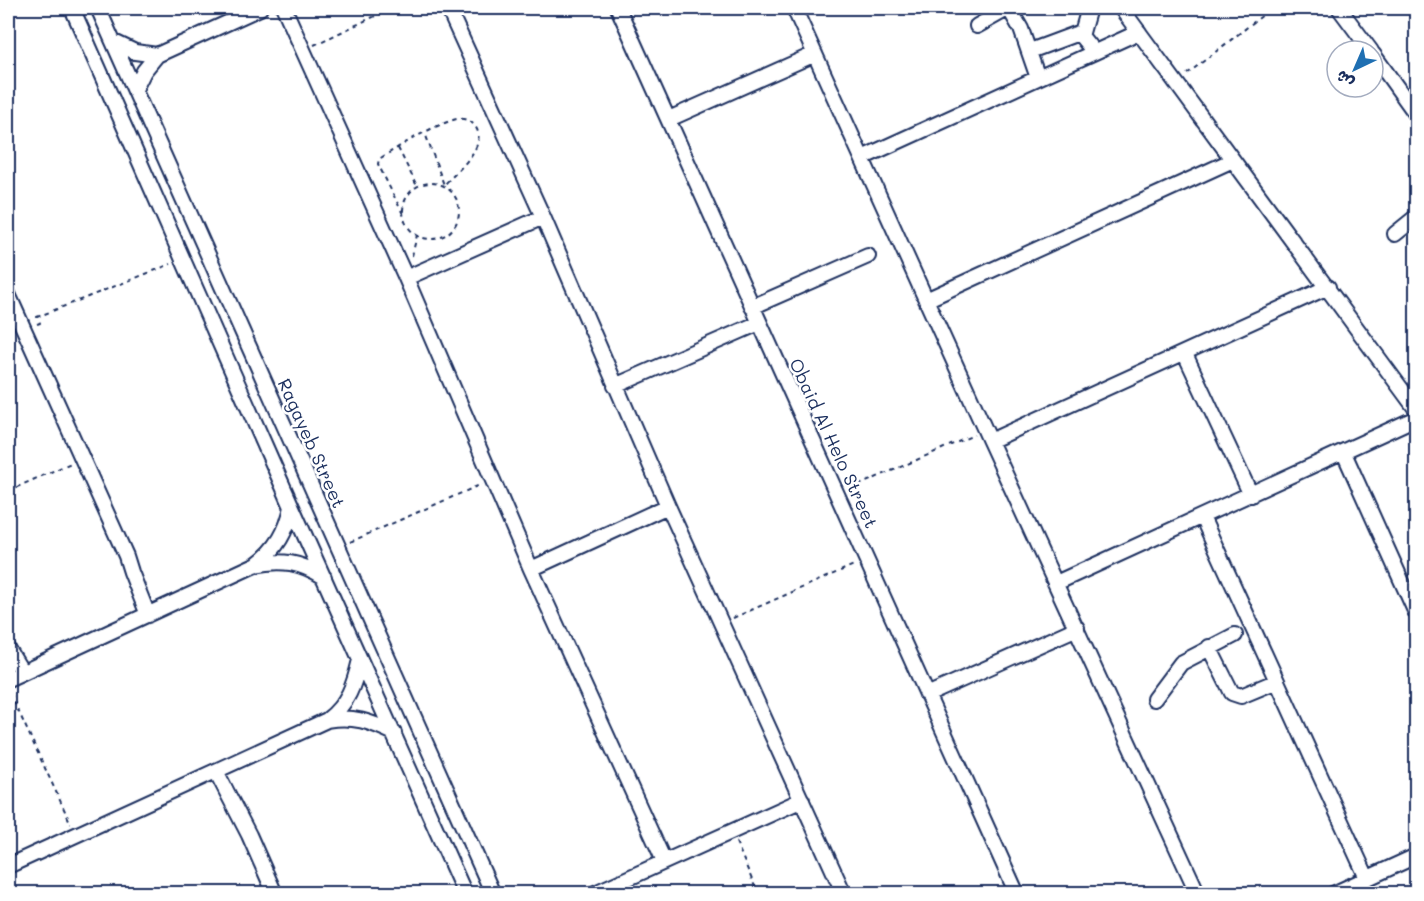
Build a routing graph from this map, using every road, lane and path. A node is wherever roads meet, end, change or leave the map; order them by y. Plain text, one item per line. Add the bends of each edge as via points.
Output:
1 (72, 8) edge
2 (98, 8) edge
3 (260, 8) edge
4 (284, 8) edge
5 (392, 8) edge
6 (448, 8) edge
7 (618, 8) edge
8 (794, 8) edge
9 (1009, 8) edge
10 (1089, 8) edge
11 (1121, 8) edge
12 (1272, 8) edge
13 (1339, 8) edge
14 (977, 26) dead end
15 (1081, 32) junction
16 (1139, 32) junction
17 (1362, 39) edge
18 (114, 42) junction
19 (303, 50) junction
20 (1030, 51) junction
21 (1094, 52) junction
22 (815, 54) junction
23 (158, 55) junction
24 (1385, 71) edge
25 (1038, 78) junction
26 (1176, 83) junction
27 (135, 89) junction
28 (1416, 114) edge
29 (669, 119) junction
30 (425, 134) junction
31 (398, 148) junction
32 (862, 158) junction
33 (1233, 160) junction
34 (444, 185) junction
35 (417, 186) junction
36 (403, 214) junction
37 (543, 217) junction
38 (1416, 217) edge
39 (1395, 234) dead end
40 (868, 256) dead end
41 (184, 260) junction
42 (406, 278) junction
43 (1328, 287) junction
44 (9, 300) edge
45 (926, 300) junction
46 (752, 307) junction
47 (759, 323) junction
48 (24, 330) junction
49 (1185, 354) junction
50 (615, 386) junction
51 (1416, 409) edge
52 (1416, 418) edge
53 (987, 435) junction
54 (1344, 453) junction
55 (82, 458) junction
56 (493, 479) junction
57 (8, 491) edge
58 (838, 494) junction
59 (1251, 495) junction
60 (668, 506) junction
61 (292, 507) junction
62 (1202, 517) junction
63 (339, 547) junction
64 (867, 559) junction
65 (255, 565) junction
66 (531, 569) junction
67 (324, 577) junction
68 (1056, 583) junction
69 (152, 613) junction
70 (1416, 613) edge
71 (722, 623) junction
72 (1077, 628) junction
73 (1235, 635) dead end
74 (1209, 648) junction
75 (8, 649) edge
76 (360, 660) junction
77 (11, 678) edge
78 (1277, 681) junction
79 (927, 695) junction
80 (1154, 699) dead end
81 (327, 720) junction
82 (394, 733) junction
83 (220, 768) junction
84 (802, 800) junction
85 (731, 831) junction
86 (76, 835) junction
87 (1416, 856) edge
88 (664, 861) junction
89 (8, 866) edge
90 (1367, 878) junction
91 (276, 894) edge
92 (465, 894) edge
93 (493, 894) edge
94 (593, 894) edge
95 (758, 894) edge
96 (844, 894) edge
97 (1017, 894) edge
98 (1198, 894) edge
99 (1333, 894) edge

1 - 41 street
2 - 18 street, Ragayeb Street
3 - 23 street
4 - 19 street
5 - 19 path
6 - 37 street
7 - 29 street, Obaid Al Helo Street
8 - 22 street
9 - 14 street
9 - 20 street
10 - 15 street
11 - 16 street
12 - 26 path
13 - 17 street
15 - 20 street
15 - 21 street
16 - 21 street
16 - 26 street
18 - 23 street via 135,52
18 - 27 street, Ragayeb Street
19 - 42 street
20 - 25 street
21 - 25 street
22 - 29 street
22 - 32 street
23 - 27 street via 144,70
24 - 28 street
25 - 32 street
26 - 33 street
27 - 63 street, Ragayeb Street
29 - 46 street, Obaid Al Helo Street
30 - 31 path
30 - 34 path
30 - 34 path via 459,118 474,125 478,132 477,147
31 - 35 path
31 - 36 path via 378,164
32 - 45 street
33 - 43 street
33 - 45 street
34 - 35 path
34 - 36 path via 455,195 460,210 456,224 446,235 432,239 417,235
35 - 36 path via 406,198
37 - 42 street
37 - 50 street
38 - 39 street
40 - 46 street
41 - 48 path via 37,317 40,323
41 - 61 street
42 - 56 street
43 - 49 street
43 - 51 street
44 - 48 street
45 - 53 street
46 - 47 street, Obaid Al Helo Street
47 - 50 street
47 - 58 street, Obaid Al Helo Street
48 - 55 street
49 - 53 street
49 - 59 street
50 - 60 street
52 - 54 street
53 - 58 path
53 - 68 street
54 - 59 street
54 - 70 street
55 - 57 path
55 - 69 street via 126,556 137,570
56 - 63 path
56 - 66 street
58 - 64 street, Obaid Al Helo Street
59 - 62 street
60 - 66 street
60 - 71 street
61 - 65 street via 277,546
61 - 67 street
62 - 68 street
62 - 78 street
63 - 93 street, Ragayeb Street
64 - 71 path
64 - 79 street, Obaid Al Helo Street
65 - 67 street via 284,561
65 - 69 street
66 - 88 street
67 - 76 street
68 - 72 street
69 - 77 street
71 - 84 street
72 - 79 street
72 - 98 street
73 - 74 street
74 - 78 street via 1236,696
74 - 80 street via 1177,666
75 - 77 street
76 - 81 street via 345,703
76 - 82 street
77 - 86 path
78 - 90 street
79 - 97 street, Obaid Al Helo Street
81 - 82 street via 362,719
81 - 83 street
82 - 92 street
83 - 86 street
83 - 91 street
84 - 85 street
84 - 96 street
85 - 88 street
85 - 95 path
86 - 89 street
87 - 90 street
88 - 94 street
90 - 99 street

